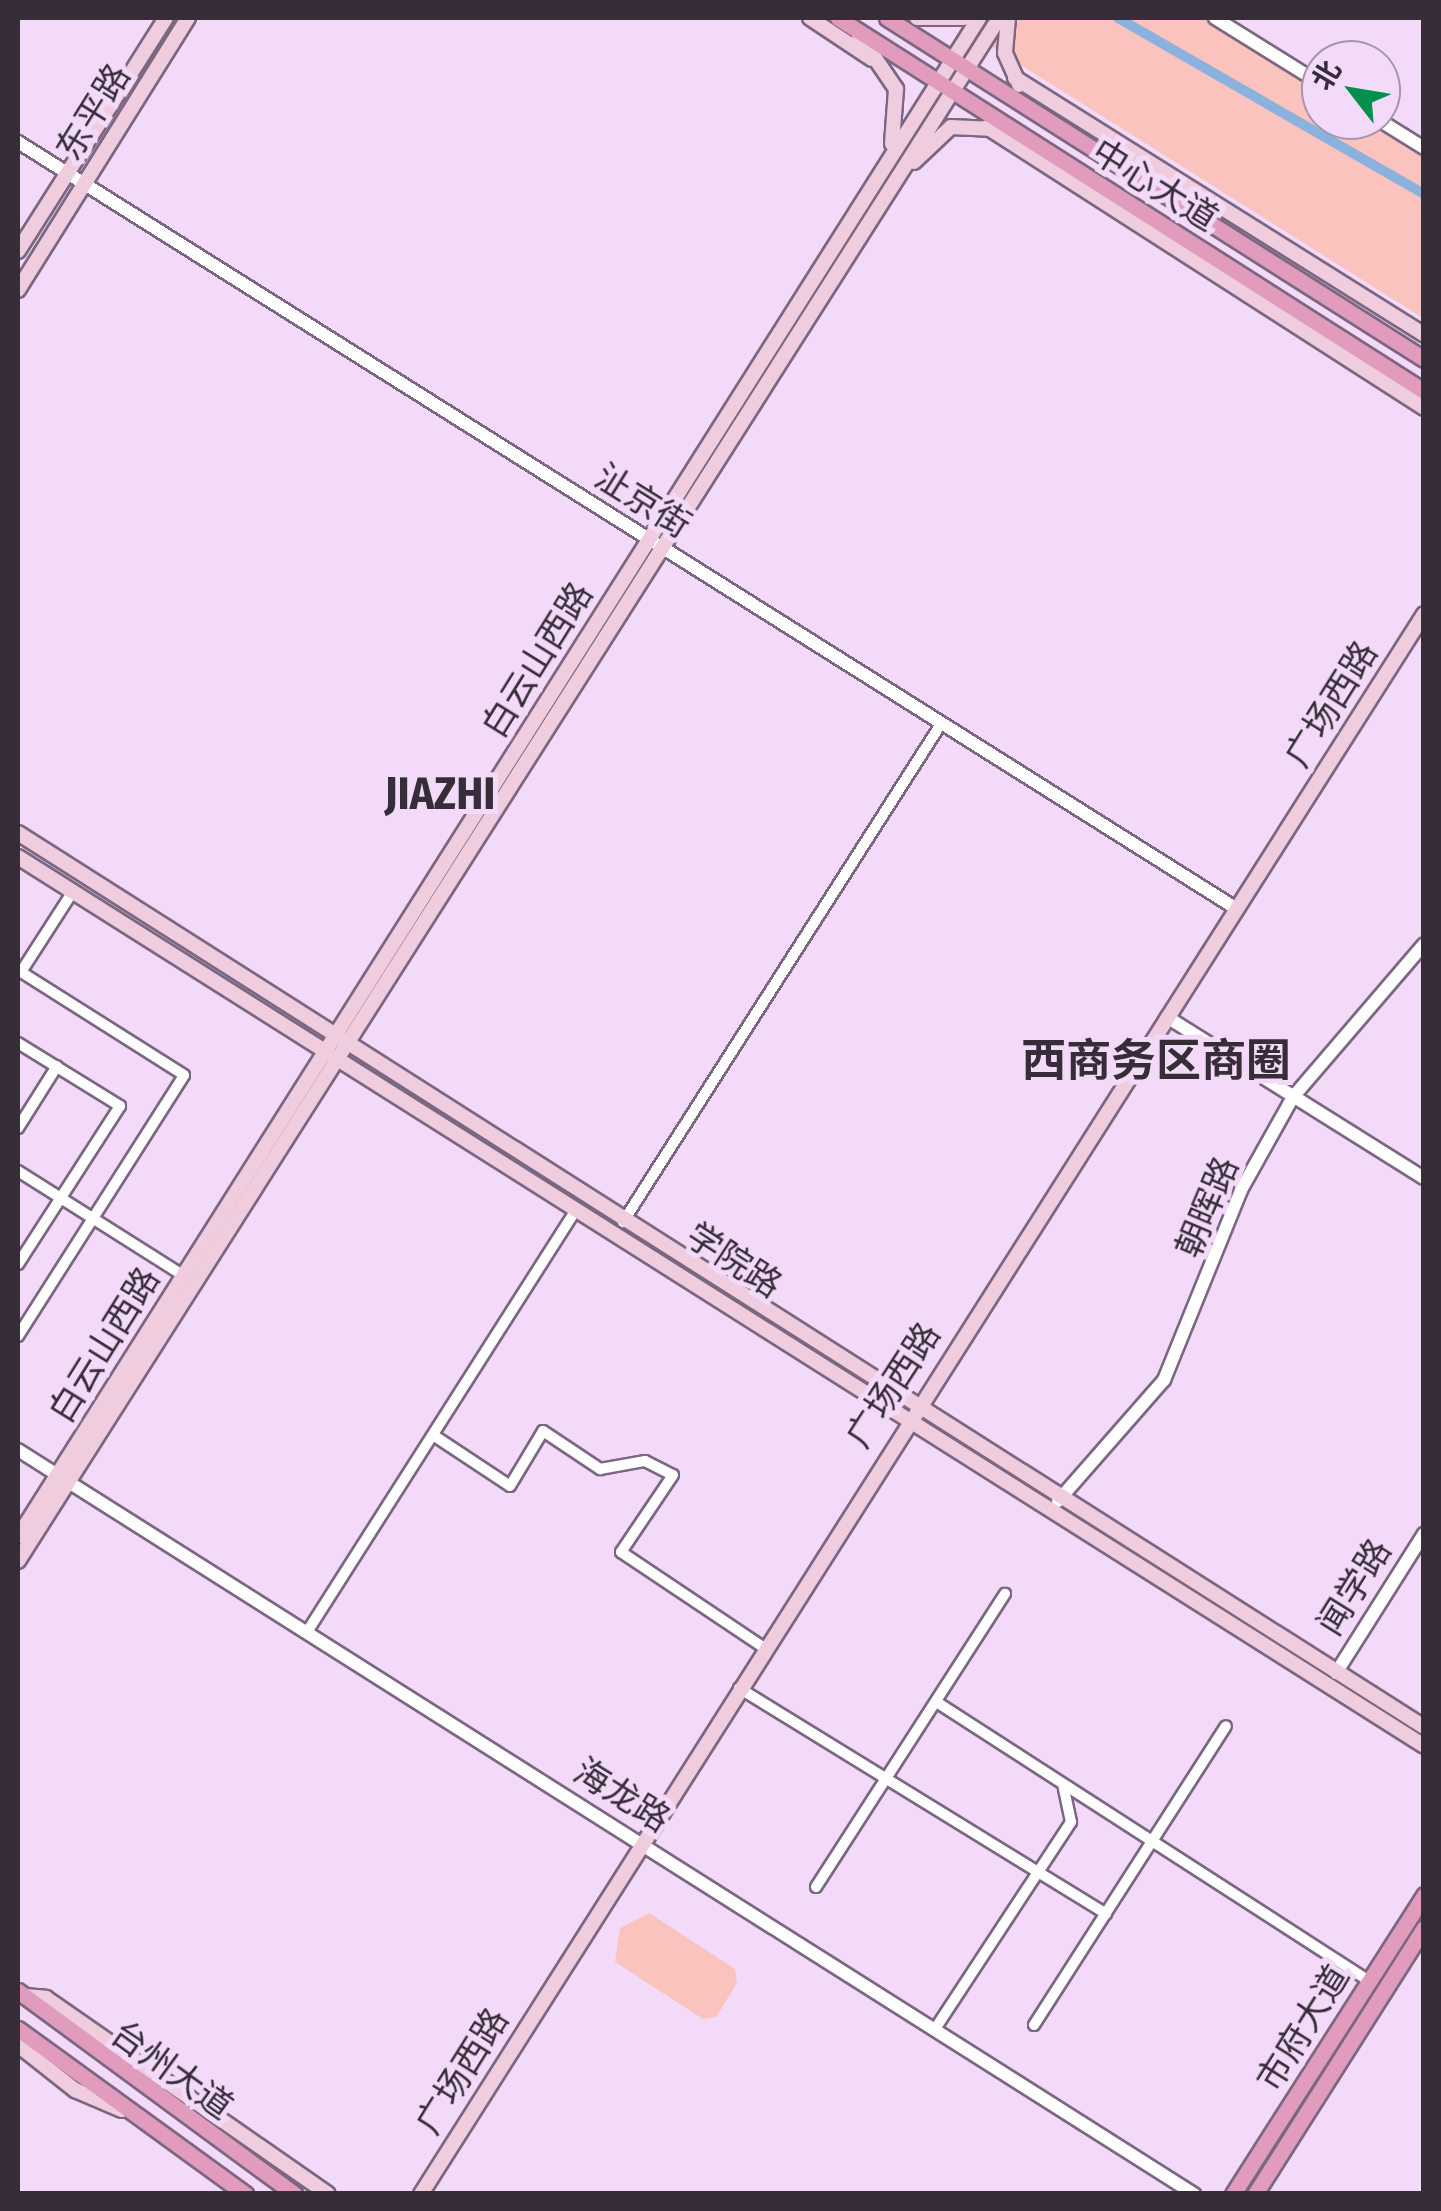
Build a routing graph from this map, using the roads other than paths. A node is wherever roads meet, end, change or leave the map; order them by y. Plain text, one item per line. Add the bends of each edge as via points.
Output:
1 (166, 18) edge
2 (188, 18) edge
3 (810, 18) edge
4 (838, 18) edge
5 (888, 18) edge
6 (916, 18) edge
7 (964, 18) edge
8 (979, 18) edge
9 (999, 18) edge
10 (1008, 18) edge
11 (1215, 18) edge
12 (855, 29) junction
13 (959, 64) junction
14 (882, 66) junction
15 (1301, 72) edge
16 (1015, 78) junction
17 (937, 82) junction
18 (952, 91) junction
19 (1035, 112) junction
20 (987, 127) junction
21 (1401, 134) edge
22 (1025, 138) junction
23 (18, 142) edge
24 (1424, 148) edge
25 (883, 168) junction
26 (67, 174) junction
27 (83, 184) junction
28 (893, 184) junction
29 (18, 251) edge
30 (18, 290) edge
31 (1424, 336) edge
32 (1424, 359) edge
33 (1424, 391) edge
34 (1424, 408) edge
35 (648, 540) junction
36 (664, 550) junction
37 (1423, 618) edge
38 (941, 724) junction
39 (18, 833) edge
40 (18, 858) edge
41 (72, 893) junction
42 (1237, 910) junction
43 (1424, 944) edge
44 (20, 975) edge
45 (1167, 1018) junction
46 (340, 1042) junction
47 (18, 1043) edge
48 (330, 1059) junction
49 (56, 1066) junction
50 (1293, 1097) junction
51 (18, 1128) edge
52 (18, 1171) edge
53 (1424, 1178) edge
54 (60, 1197) junction
55 (574, 1213) junction
56 (92, 1217) junction
57 (622, 1223) junction
58 (18, 1264) edge
59 (184, 1276) junction
60 (18, 1336) edge
61 (908, 1416) junction
62 (433, 1435) junction
63 (18, 1450) edge
64 (63, 1478) junction
65 (1058, 1501) junction
66 (1424, 1534) edge
67 (18, 1537) edge
68 (18, 1561) edge
69 (1005, 1594) dead end
70 (307, 1632) junction
71 (763, 1648) junction
72 (1336, 1673) junction
73 (738, 1688) junction
74 (938, 1702) junction
75 (1226, 1726) dead end
76 (1424, 1728) edge
77 (1424, 1746) edge
78 (886, 1780) junction
79 (1063, 1786) junction
80 (1152, 1842) junction
81 (641, 1843) junction
82 (1039, 1875) junction
83 (816, 1887) dead end
84 (1424, 1895) edge
85 (1106, 1914) junction
86 (1424, 1928) edge
87 (1369, 1981) junction
88 (21, 1994) edge
89 (1034, 2025) dead end
90 (18, 2029) edge
91 (935, 2029) junction
92 (18, 2045) edge
93 (131, 2114) junction
94 (261, 2147) junction
95 (290, 2191) edge
96 (245, 2194) edge
97 (328, 2194) edge
98 (421, 2194) edge
99 (1194, 2194) edge
100 (1233, 2194) edge
101 (1255, 2194) edge

1 - 26 main road, 东平路
2 - 27 main road, 东平路
3 - 14 main road
4 - 12 main road, 中心大道
5 - 13 main road, 中心大道
6 - 7 main road
8 - 13 main road, 白云山西路
9 - 13 main road, 白云山西路
10 - 16 main road, 中心大道
11 - 15 street
12 - 14 main road, 中心大道
12 - 17 main road, 中心大道
13 - 17 main road, 白云山西路
13 - 18 main road, 白云山西路
13 - 19 main road, 中心大道
14 - 25 main road, 中心大道 via 896,89 898,126
16 - 19 main road, 中心大道
16 - 31 main road
17 - 18 main road, 中心大道
17 - 25 main road, 白云山西路
18 - 22 main road, 中心大道
18 - 28 main road, 白云山西路
19 - 32 main road, 中心大道
20 - 22 main road, 白云山西路
20 - 28 main road, 白云山西路 via 951,127
20 - 34 main road
21 - 24 street
22 - 33 main road, 中心大道
23 - 26 street, 沚京街
25 - 35 main road, 白云山西路
26 - 27 street, 沚京街
26 - 29 main road, 东平路
27 - 30 main road, 东平路
27 - 35 street, 沚京街
28 - 36 main road, 白云山西路
35 - 36 street, 沚京街
35 - 46 main road, 白云山西路
36 - 38 street, 沚京街
36 - 46 main road, 白云山西路
37 - 42 main road, 广场西路
38 - 42 street, 沚京街
38 - 57 street
39 - 46 main road, 学院路
40 - 41 main road, 学院路
41 - 44 street
41 - 48 main road, 学院路
42 - 45 main road, 广场西路
43 - 50 street, 朝晖路
44 - 56 street via 184,1075
45 - 50 street
45 - 61 main road, 广场西路
46 - 48 main road, 白云山西路
46 - 57 main road, 学院路
47 - 49 street
48 - 55 main road, 学院路
48 - 59 main road, 白云山西路
48 - 64 main road, 白云山西路
49 - 51 street
49 - 54 street via 120,1106
50 - 53 street
50 - 65 street, 朝晖路 via 1241,1190 1164,1380
52 - 54 street
54 - 56 street
54 - 58 street
55 - 61 main road, 学院路
55 - 62 street
56 - 59 street
56 - 60 street
57 - 61 main road, 学院路
59 - 64 main road, 白云山西路
61 - 65 main road, 学院路
61 - 71 main road, 广场西路
61 - 77 main road, 学院路
62 - 70 street
62 - 71 street via 510,1486 543,1432 600,1469 646,1461 673,1475 622,1552
63 - 64 street, 海龙路
64 - 67 main road, 白云山西路
64 - 68 main road, 白云山西路
64 - 70 street, 海龙路
65 - 72 main road, 学院路
66 - 72 street, 闻学路
69 - 74 street
70 - 81 street, 海龙路
71 - 73 main road, 广场西路
72 - 76 main road, 学院路
73 - 78 street
73 - 81 main road, 广场西路
74 - 78 street
74 - 79 street
75 - 80 street
78 - 82 street
78 - 83 street
79 - 80 street
79 - 82 street via 1071,1822
80 - 85 street
80 - 87 street
81 - 91 street, 海龙路
81 - 98 main road, 广场西路
82 - 85 street
82 - 91 street
84 - 87 main road, 市府大道
85 - 89 street
86 - 101 main road, 市府大道
87 - 100 main road, 市府大道
88 - 94 main road via 46,1998
88 - 95 main road, 台州大道
90 - 93 main road, 台州大道
91 - 99 street, 海龙路
92 - 93 main road via 76,2090
93 - 96 main road, 台州大道
94 - 95 main road
94 - 97 main road

